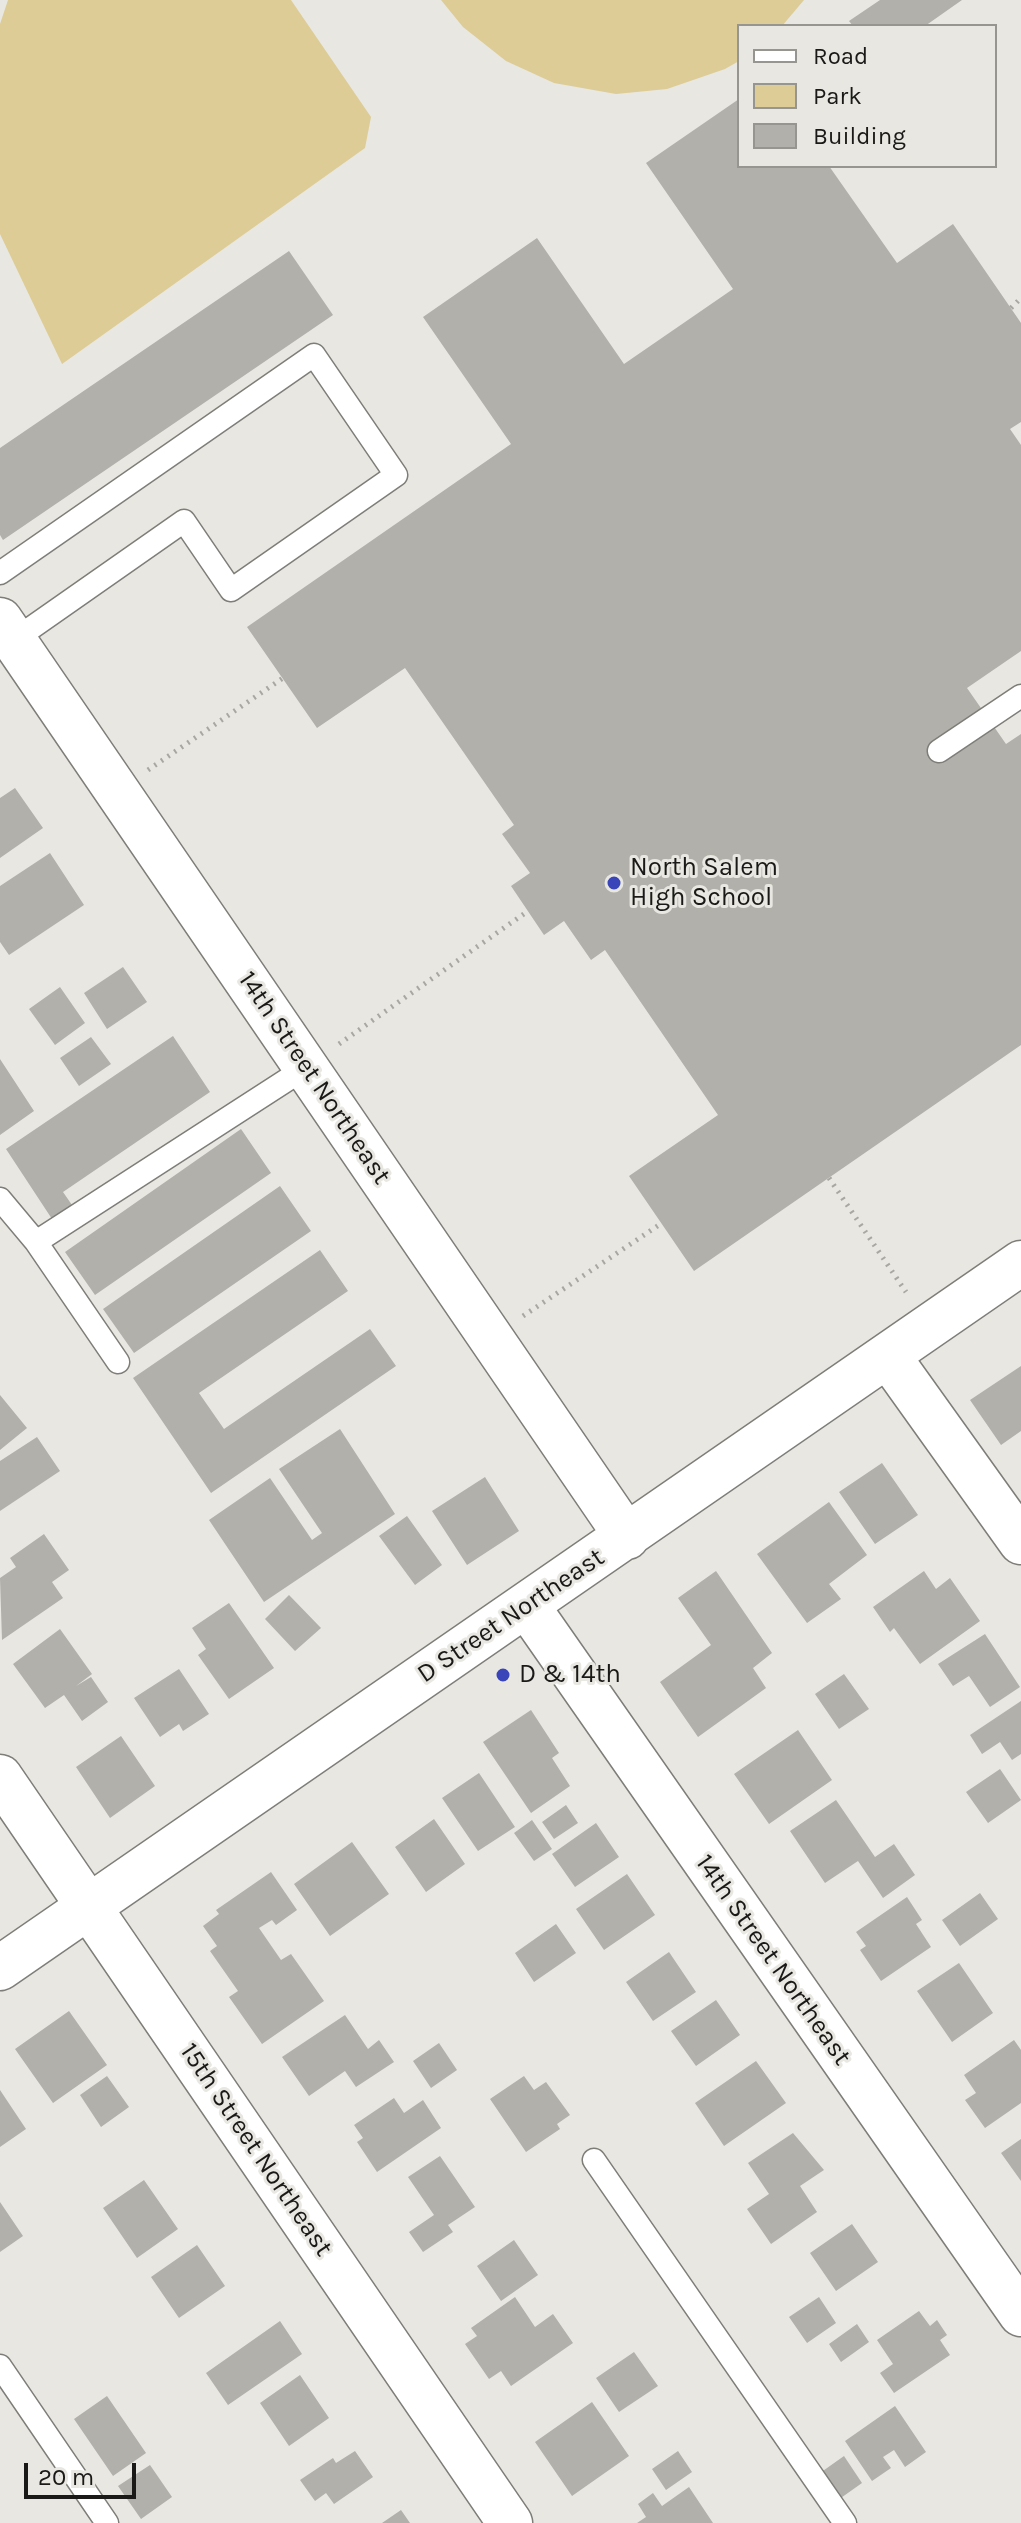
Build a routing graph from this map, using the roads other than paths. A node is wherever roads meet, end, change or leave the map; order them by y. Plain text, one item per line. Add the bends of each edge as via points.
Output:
1 (0, 573) edge
2 (7, 630) edge
3 (1021, 696) edge
4 (939, 751) dead end
5 (307, 1067) junction
6 (0, 1199) edge
7 (36, 1242) junction
8 (1021, 1263) edge
9 (888, 1356) junction
10 (118, 1362) dead end
11 (627, 1537) junction
12 (1021, 1542) edge
13 (527, 1606) junction
14 (0, 1777) edge
15 (90, 1906) junction
16 (0, 1968) edge
17 (594, 2160) dead end
18 (1021, 2314) edge
19 (0, 2366) edge
20 (107, 2523) edge
21 (510, 2523) edge
22 (845, 2523) edge

1 - 2 lane via 314,355 396,475 231,590 184,521
2 - 5 street, 14th Street Northeast
3 - 4 lane
5 - 7 lane
5 - 11 street, 14th Street Northeast
6 - 7 lane
7 - 10 lane
8 - 9 street, D Street Northeast
9 - 11 street, D Street Northeast
9 - 12 street
11 - 13 street, D Street Northeast
13 - 15 street, D Street Northeast
13 - 18 street, 14th Street Northeast
14 - 15 street, 15th Street Northeast
15 - 16 street, D Street Northeast
15 - 21 street, 15th Street Northeast
17 - 22 lane
19 - 20 lane

